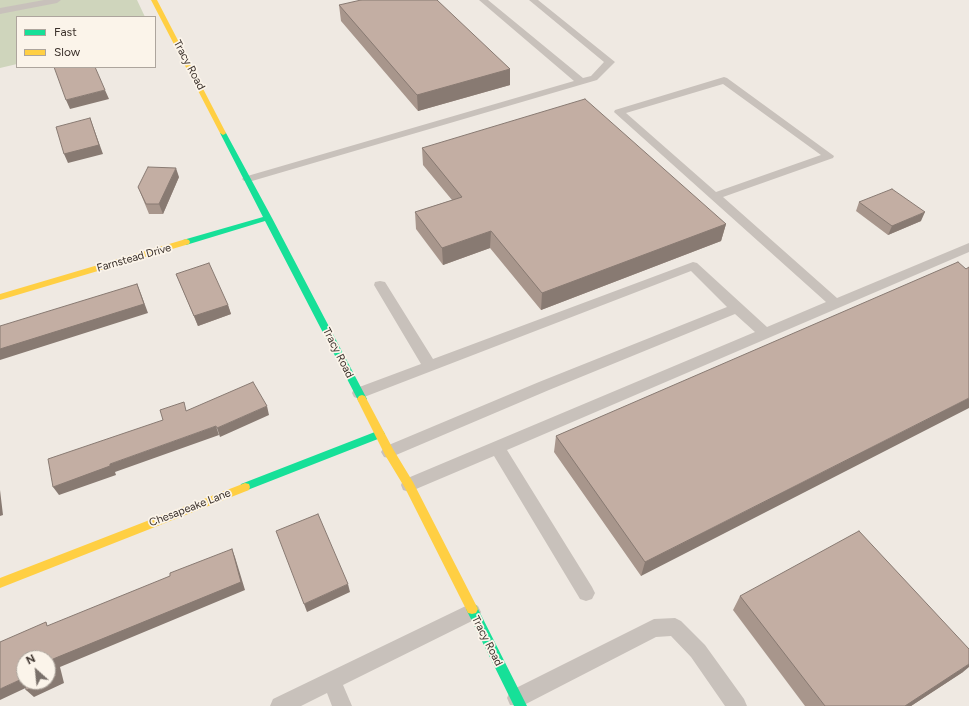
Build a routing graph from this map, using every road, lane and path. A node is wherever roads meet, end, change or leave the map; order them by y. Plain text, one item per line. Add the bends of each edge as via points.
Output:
1 (57, 0) edge
2 (154, 0) edge
3 (483, 0) edge
4 (533, 0) edge
5 (0, 11) edge
6 (580, 81) junction
7 (248, 180) junction
8 (715, 196) junction
9 (268, 218) junction
10 (969, 247) edge
11 (380, 285) dead end
12 (0, 298) edge
13 (836, 304) junction
14 (737, 308) junction
15 (765, 334) junction
16 (430, 367) junction
17 (359, 394) junction
18 (380, 434) junction
19 (497, 448) junction
20 (390, 452) junction
21 (409, 485) junction
22 (0, 583) edge
23 (586, 592) dead end
24 (472, 612) junction
25 (332, 681) junction
26 (519, 702) edge
27 (280, 706) edge
28 (342, 706) edge
29 (737, 706) edge

1 - 5 lane
2 - 7 street, Tracy Road
3 - 6 lane
4 - 6 lane via 610,62 594,78
6 - 7 lane
7 - 9 street, Tracy Road
8 - 8 lane via 686,170 619,112 724,80 829,156
8 - 13 lane
9 - 12 street, Farnstead Drive
9 - 17 street, Tracy Road
10 - 13 lane
11 - 16 lane
13 - 15 lane
14 - 15 lane
14 - 16 lane via 693,266
14 - 20 lane
15 - 19 lane
16 - 17 lane
17 - 18 street, Tracy Road
18 - 20 street, Tracy Road
18 - 22 street, Chesapeake Lane
19 - 21 lane
19 - 23 lane
20 - 21 street, Tracy Road
21 - 24 street, Tracy Road
24 - 25 lane
24 - 26 street, Tracy Road
25 - 27 lane
25 - 28 lane
26 - 29 lane via 654,628 675,627 698,651

